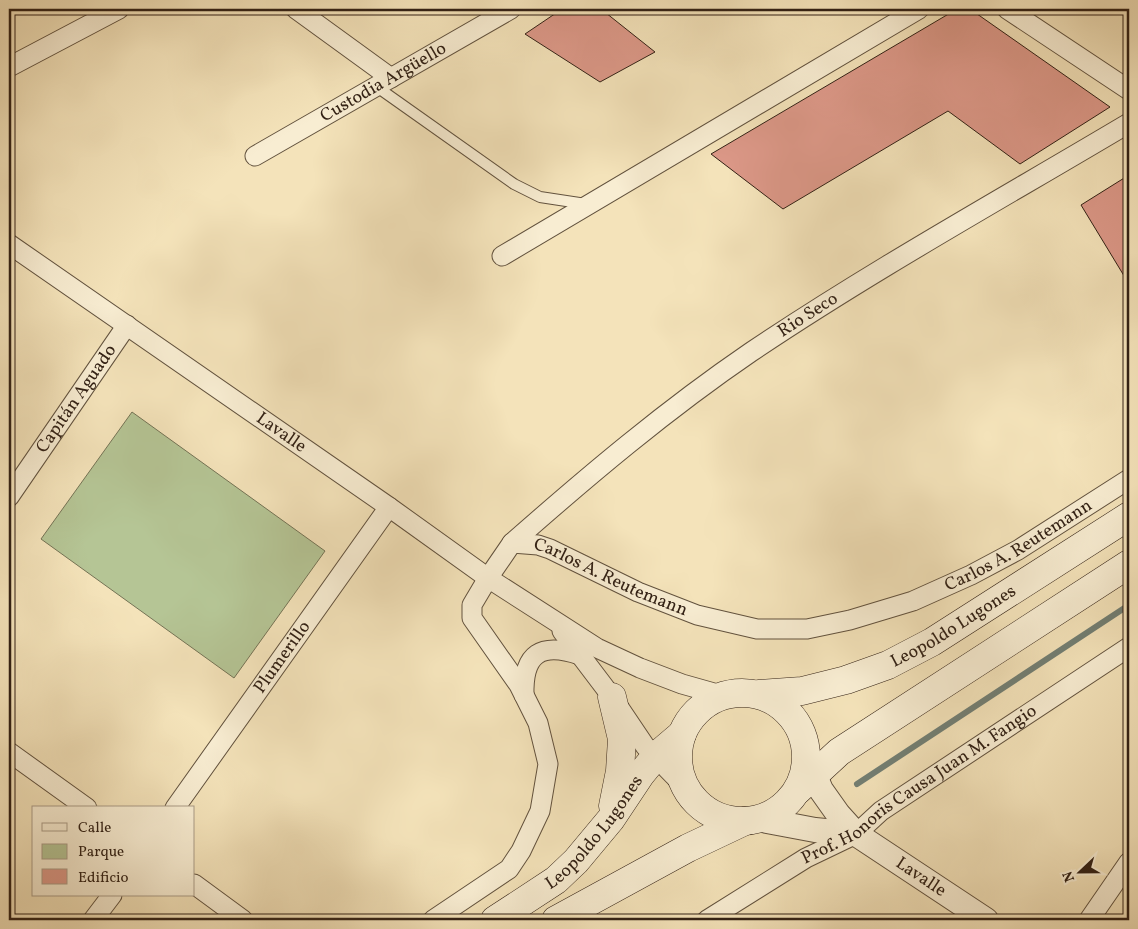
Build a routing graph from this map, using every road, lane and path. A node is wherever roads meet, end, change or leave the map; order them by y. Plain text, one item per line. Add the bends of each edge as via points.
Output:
1 (119, 9) edge
2 (296, 9) edge
3 (512, 9) edge
4 (919, 9) edge
5 (1007, 9) edge
6 (9, 67) edge
7 (384, 82) junction
8 (1129, 90) edge
9 (1129, 123) edge
10 (255, 156) dead end
11 (590, 204) junction
12 (9, 244) edge
13 (502, 256) dead end
14 (127, 324) junction
15 (1129, 479) edge
16 (9, 497) edge
17 (389, 507) junction
18 (1129, 516) edge
19 (512, 544) junction
20 (1129, 564) edge
21 (488, 578) junction
22 (554, 620) junction
23 (1129, 647) edge
24 (580, 655) junction
25 (524, 694) junction
26 (759, 694) junction
27 (721, 695) junction
28 (612, 697) junction
29 (682, 734) junction
30 (9, 752) edge
31 (655, 758) junction
32 (806, 774) junction
33 (687, 789) junction
34 (84, 806) edge
35 (176, 806) edge
36 (611, 819) junction
37 (751, 820) junction
38 (856, 834) junction
39 (1129, 862) edge
40 (195, 885) edge
41 (111, 896) edge
42 (93, 920) edge
43 (243, 920) edge
44 (433, 920) edge
45 (494, 920) edge
46 (556, 920) edge
47 (707, 920) edge
48 (986, 920) edge
49 (1089, 920) edge

1 - 6 street
2 - 7 street
3 - 7 street, Custodia Argüello
4 - 11 street
5 - 8 street
7 - 10 street, Custodia Argüello
7 - 11 lane via 514,184 540,197
9 - 19 street, Rio Seco via 820,307 750,353 592,473
11 - 13 street
12 - 14 street, Lavalle
14 - 16 street, Capitán Aguado
14 - 17 street, Lavalle
15 - 19 street, Carlos A. Reutemann via 1018,550 972,575 912,601 807,629 757,629 696,615 638,592 550,548 538,544
17 - 21 street, Lavalle
17 - 35 street, Plumerillo
18 - 26 main road, Leopoldo Lugones via 932,642 888,665 846,680 802,690
19 - 21 street, Carlos A. Reutemann
20 - 32 main road
21 - 22 street, Lavalle
21 - 25 street, Carlos A. Reutemann via 472,605 472,618
22 - 24 street
22 - 27 street, Lavalle via 597,648 640,668
23 - 38 street, Prof. Honoris Causa Juan M. Fangio via 881,811
24 - 25 street via 562,649 538,654 527,664
24 - 28 street
25 - 44 street, Carlos A. Reutemann via 538,723 548,764 540,811 509,868
26 - 27 main road
26 - 32 main road via 788,711 798,725 804,740
27 - 29 main road via 691,717
28 - 31 street
28 - 36 main road via 622,740
29 - 31 main road, Leopoldo Lugones
29 - 33 main road via 678,753 680,772
30 - 34 street
31 - 33 street
31 - 36 main road, Leopoldo Lugones
32 - 37 main road via 787,803 773,813
32 - 38 street
33 - 37 main road via 712,813 728,819
36 - 45 main road, Leopoldo Lugones via 556,880
37 - 38 street
37 - 46 main road via 688,848
38 - 47 street, Prof. Honoris Causa Juan M. Fangio via 806,858
38 - 48 street, Lavalle
39 - 49 street
40 - 43 street
41 - 42 street

